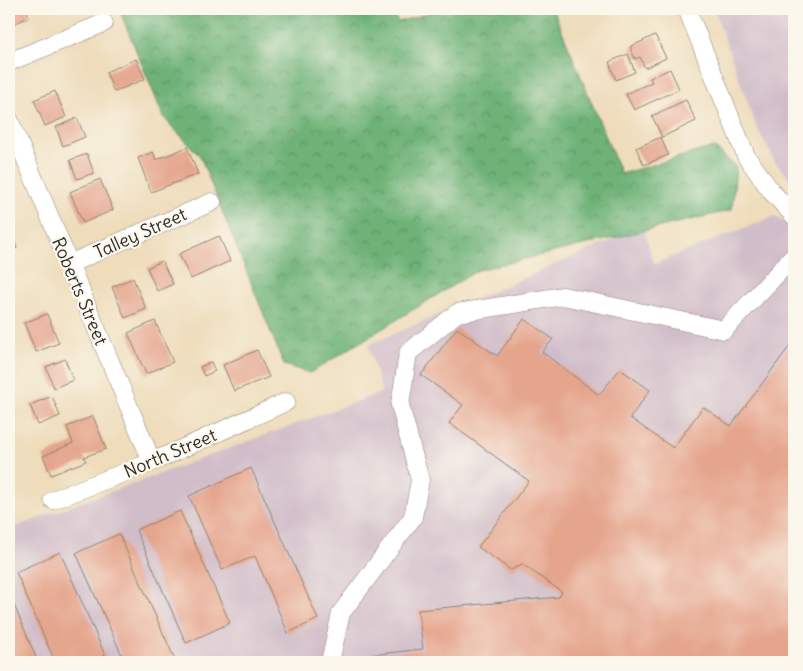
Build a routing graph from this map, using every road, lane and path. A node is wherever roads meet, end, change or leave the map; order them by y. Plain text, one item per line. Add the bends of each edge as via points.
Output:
1 (687, 9) edge
2 (104, 23) dead end
3 (9, 62) edge
4 (9, 119) edge
5 (212, 202) dead end
6 (794, 216) edge
7 (794, 256) edge
8 (69, 264) junction
9 (286, 402) dead end
10 (152, 462) junction
11 (53, 500) dead end
12 (330, 662) edge

1 - 6 street via 746,156
2 - 3 street
4 - 8 street, Roberts Street
5 - 8 street, Talley Street
7 - 12 street via 724,330 563,296 457,313 408,353 400,405 420,480 413,517 341,613
8 - 10 street, Roberts Street
9 - 10 street, North Street
10 - 11 street, North Street

